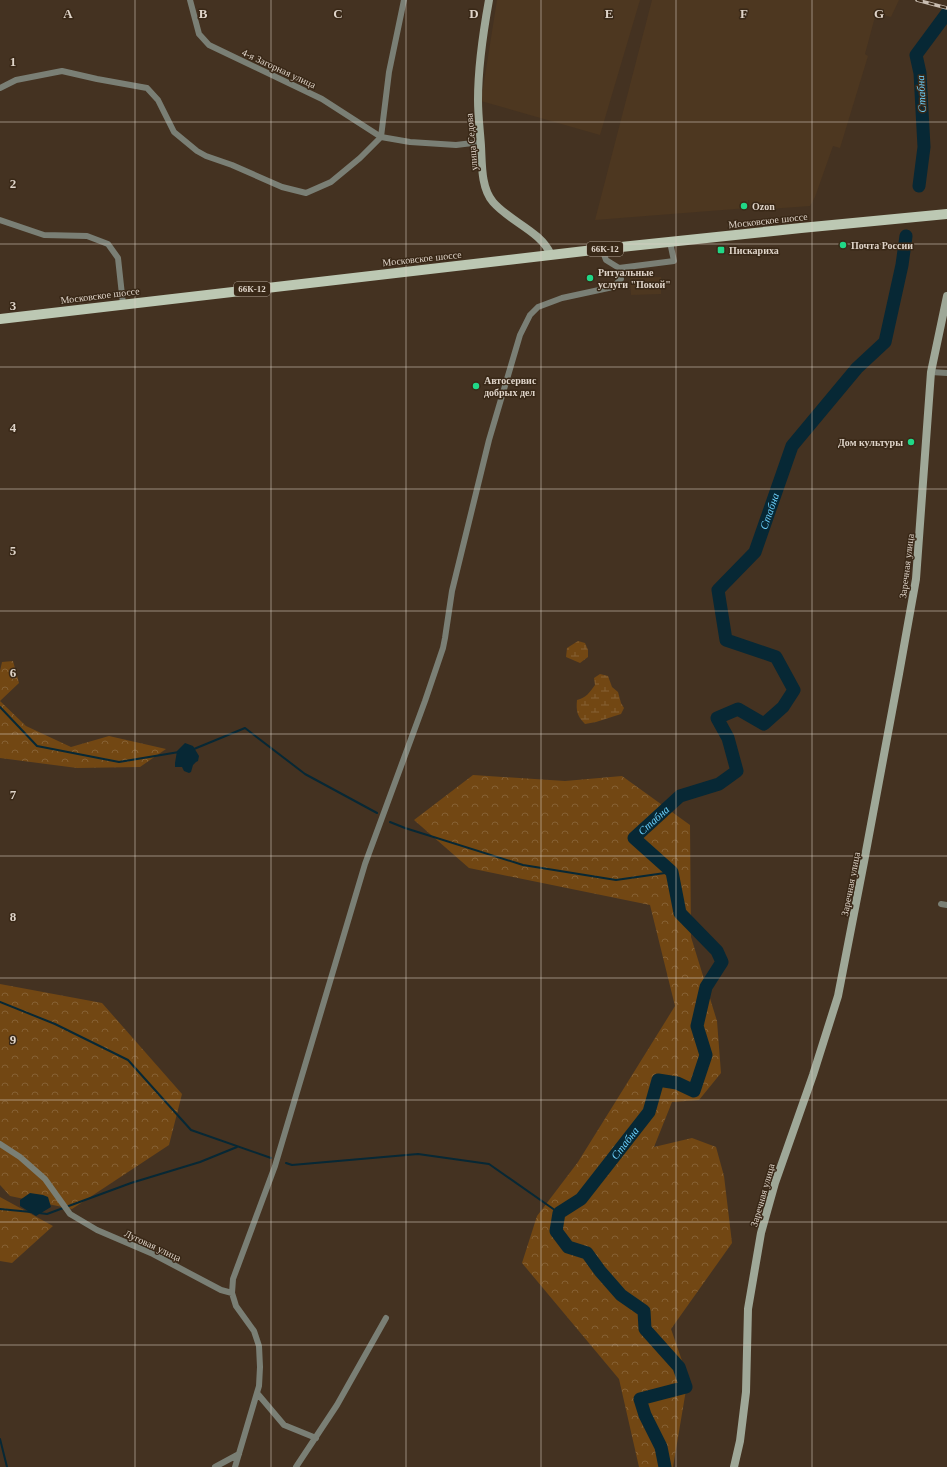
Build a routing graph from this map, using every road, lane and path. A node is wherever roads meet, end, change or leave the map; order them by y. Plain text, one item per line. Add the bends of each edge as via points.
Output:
1 (190, 0) edge
2 (404, 0) edge
3 (489, 0) edge
4 (0, 88) edge
5 (382, 137) junction
6 (481, 142) junction
7 (947, 214) edge
8 (0, 220) edge
9 (670, 242) junction
10 (602, 249) junction
11 (552, 255) junction
12 (619, 268) junction
13 (946, 302) edge
14 (123, 304) junction
15 (0, 319) edge
16 (931, 372) junction
17 (947, 373) edge
18 (0, 1144) edge
19 (232, 1293) junction
20 (386, 1318) dead end
21 (257, 1393) junction
22 (316, 1438) junction
23 (239, 1454) junction
24 (215, 1467) edge
25 (235, 1467) edge
26 (296, 1467) edge
27 (734, 1467) edge

1 - 5 street, 4-я Загорная улица via 199,34 209,45 322,100
2 - 5 street via 389,72
3 - 6 street, улица Седова via 479,79
4 - 5 street via 16,80 62,71 147,88 158,100 174,132 197,151 282,187 306,193 331,182
5 - 6 street, 4-я Загорная улица via 456,145
6 - 11 street, улица Седова via 486,188 492,202 548,247
7 - 9 main road, Московское шоссе / 66К-12
8 - 14 street via 44,235 87,236 108,244 118,258
9 - 10 main road, Московское шоссе / 66К-12
9 - 12 street via 674,261
10 - 11 main road, Московское шоссе / 66К-12
10 - 12 street via 606,260
11 - 14 main road, Московское шоссе / 66К-12
12 - 19 street via 621,279 613,287 562,298 538,307 530,315 520,335 468,523 452,591 443,648 365,864 274,1166 233,1279
13 - 16 street, Заречная улица
14 - 15 main road, Московское шоссе / 66К-12
16 - 17 street
16 - 27 street, Заречная улица via 916,579 898,681 838,996 775,1183 761,1233 748,1309 746,1392
18 - 19 street, Луговая улица via 20,1157 45,1179 70,1214 97,1230
19 - 21 street via 236,1306 254,1331 259,1346
20 - 22 street
21 - 22 street via 284,1425
21 - 23 street
22 - 26 street
23 - 24 street
23 - 25 street

